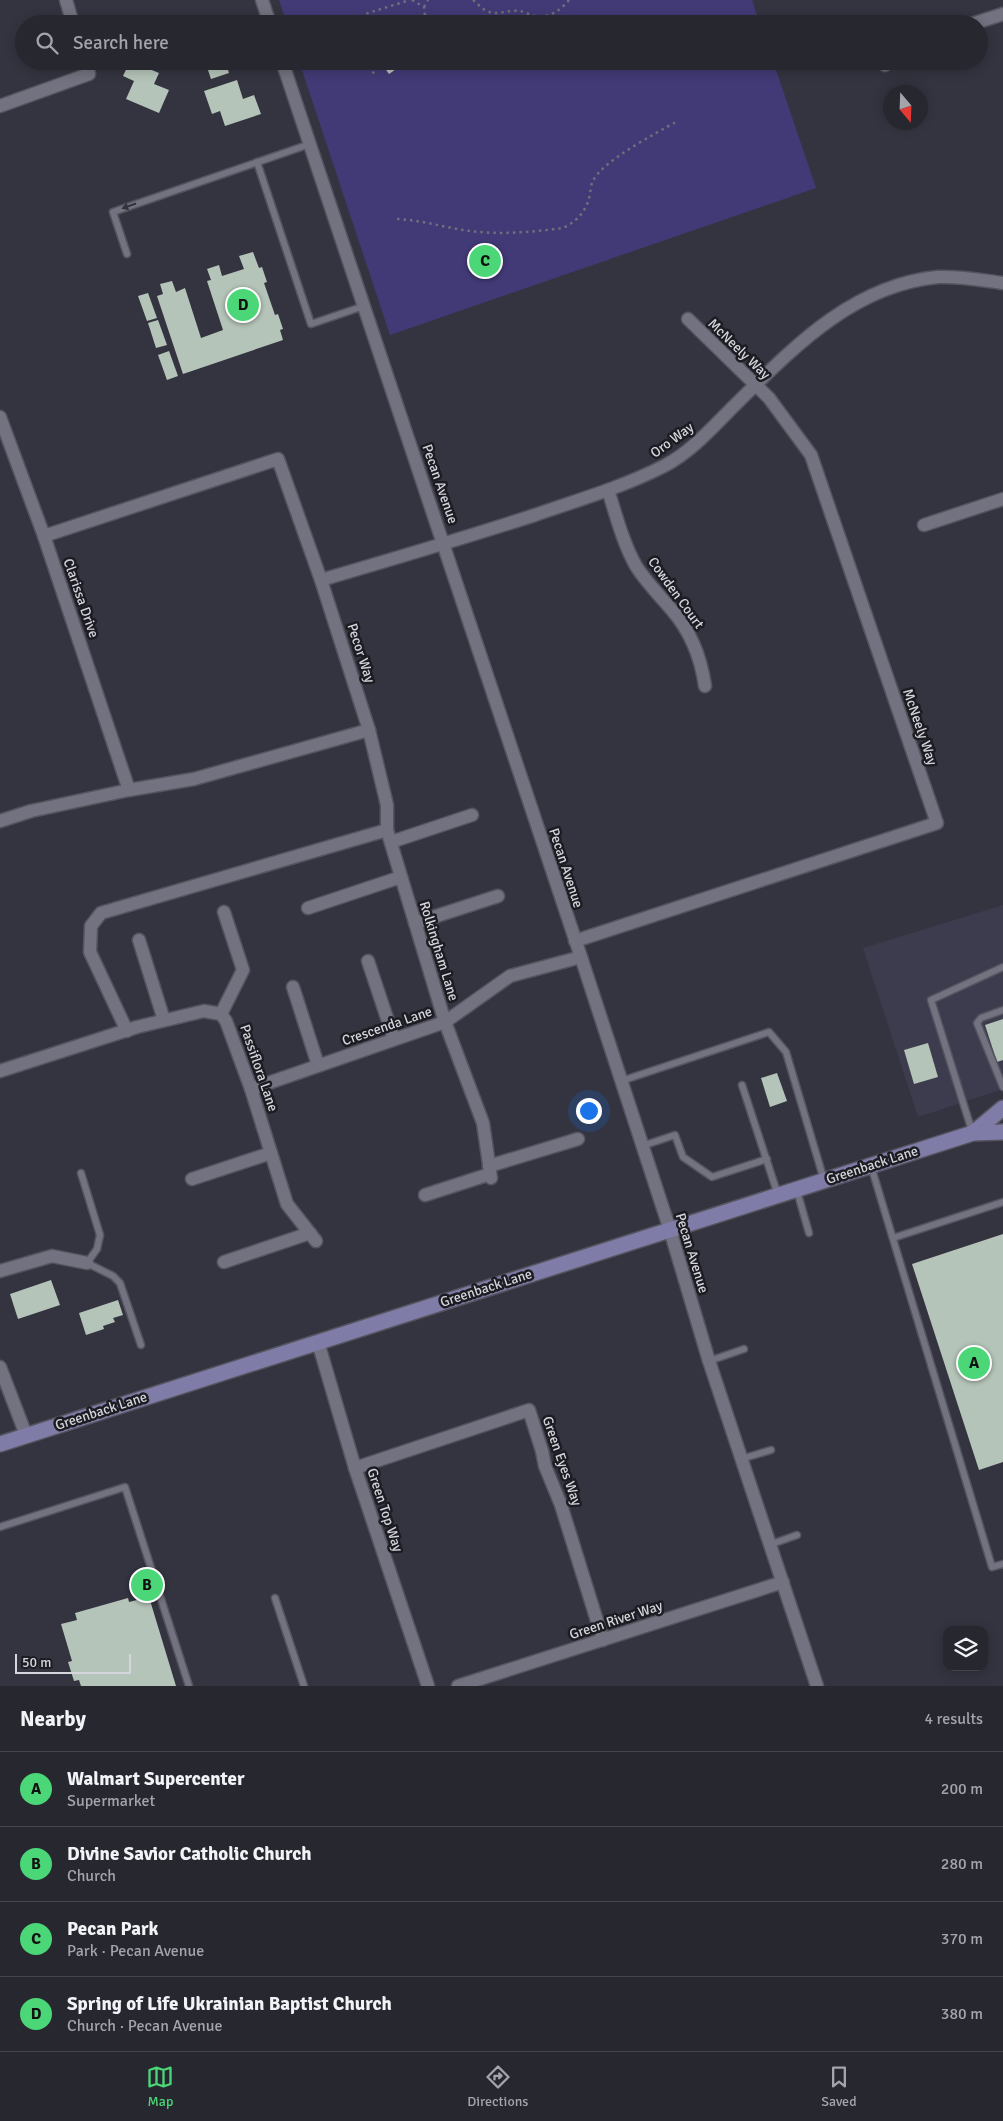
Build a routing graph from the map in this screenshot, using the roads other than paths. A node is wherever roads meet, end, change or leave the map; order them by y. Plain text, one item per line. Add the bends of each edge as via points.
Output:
1 (66, 0) edge
2 (262, 0) edge
3 (1003, 14) edge
4 (70, 15) edge
5 (267, 15) edge
6 (988, 19) edge
7 (88, 70) edge
8 (285, 70) edge
9 (0, 106) edge
10 (310, 144) junction
11 (257, 162) junction
12 (127, 254) dead end
13 (1003, 283) edge
14 (364, 306) junction
15 (688, 319) dead end
16 (754, 386) junction
17 (0, 417) edge
18 (608, 490) junction
19 (1003, 499) edge
20 (924, 525) dead end
21 (44, 536) junction
22 (444, 544) junction
23 (321, 580) junction
24 (705, 686) dead end
25 (370, 730) junction
26 (129, 790) junction
27 (472, 815) dead end
28 (0, 821) edge
29 (389, 836) junction
30 (401, 877) junction
31 (498, 896) dead end
32 (308, 908) dead end
33 (224, 912) dead end
34 (415, 923) junction
35 (139, 940) dead end
36 (575, 942) junction
37 (581, 957) junction
38 (368, 961) dead end
39 (1003, 967) edge
40 (293, 987) dead end
41 (1003, 1010) edge
42 (221, 1014) junction
43 (164, 1020) junction
44 (445, 1022) junction
45 (127, 1031) junction
46 (394, 1039) junction
47 (318, 1066) junction
48 (0, 1070) edge
49 (621, 1080) junction
50 (742, 1085) dead end
51 (1003, 1087) edge
52 (251, 1089) junction
53 (1003, 1108) edge
54 (1003, 1132) edge
55 (973, 1133) junction
56 (578, 1139) dead end
57 (642, 1146) junction
58 (271, 1153) junction
59 (767, 1160) junction
60 (871, 1166) junction
61 (490, 1172) junction
62 (81, 1173) dead end
63 (192, 1179) dead end
64 (824, 1181) junction
65 (797, 1189) junction
66 (425, 1195) dead end
67 (778, 1195) junction
68 (1003, 1202) edge
69 (670, 1230) junction
70 (809, 1233) dead end
71 (894, 1238) junction
72 (224, 1262) dead end
73 (87, 1263) junction
74 (0, 1271) edge
75 (318, 1342) junction
76 (142, 1345) dead end
77 (744, 1349) dead end
78 (709, 1361) junction
79 (0, 1367) edge
80 (26, 1435) junction
81 (0, 1444) edge
82 (771, 1450) dead end
83 (741, 1459) junction
84 (355, 1468) junction
85 (0, 1528) edge
86 (797, 1535) dead end
87 (770, 1545) junction
88 (1003, 1564) edge
89 (783, 1582) junction
90 (275, 1598) dead end
91 (602, 1640) junction
92 (189, 1686) edge
93 (304, 1686) edge
94 (428, 1686) edge
95 (458, 1686) edge
96 (817, 1686) edge

1 - 4 street
2 - 5 street
3 - 6 street
7 - 9 street via 89,74
8 - 10 street, Pecan Avenue
10 - 11 lane
10 - 14 street, Pecan Avenue
11 -> 12 lane via 112,212
11 - 14 lane via 311,324
13 - 16 street, Oro Way via 938,277 877,292 816,328
14 - 22 street, Pecan Avenue
15 - 16 street, McNeely Way
16 - 18 street, Oro Way via 687,450 666,465
16 - 36 street, McNeely Way via 769,398 806,446 816,465 937,824
17 - 21 street, Clarissa Drive
18 - 22 street, Oro Way
18 - 24 street, Cowden Court via 636,566 693,642
19 - 20 street
21 - 23 street, Pecor Way via 278,459
21 - 26 street, Clarissa Drive
22 - 23 street, Oro Way
22 - 36 street, Pecan Avenue
23 - 25 street, Pecor Way
25 - 26 street via 194,779
25 - 29 street, Rolkingham Lane via 387,805
26 - 28 street
27 - 29 street
29 - 30 street, Rolkingham Lane
29 - 45 street via 100,913 91,926 90,952
30 - 32 street
30 - 34 street, Rolkingham Lane
31 - 34 street
33 - 42 street via 243,970
34 - 44 street, Rolkingham Lane
35 - 43 street
36 - 37 street, Pecan Avenue
37 - 44 street, Crescenda Lane via 510,976
37 - 49 street, Pecan Avenue
38 - 46 street
39 - 55 lane via 931,1000
40 - 47 street
41 - 51 lane via 981,1018 977,1023
42 - 43 street via 204,1011
42 - 52 street, Passiflora Lane
43 - 45 street
44 - 46 street, Crescenda Lane
44 - 61 street, Rolkingham Lane via 483,1123
45 - 48 street
46 - 47 street, Crescenda Lane
47 - 52 street, Crescenda Lane
49 - 57 street, Pecan Avenue
49 - 64 lane via 769,1032 786,1052
50 - 59 lane
52 - 58 street, Passiflora Lane
53 - 55 main road, Greenback Lane
54 - 55 main road, Greenback Lane
55 - 60 main road, Greenback Lane
56 - 61 street
57 - 59 lane via 675,1135 683,1157 712,1177
57 - 69 street, Pecan Avenue
58 - 63 street
58 - 72 street, Passiflora Lane via 287,1204 313,1237
59 - 67 lane
60 - 64 main road, Greenback Lane
60 - 71 lane
61 - 66 street
62 - 73 lane via 100,1234 97,1249
64 - 65 main road, Greenback Lane
65 - 67 main road, Greenback Lane
65 - 70 lane
67 - 69 main road, Greenback Lane
68 - 71 lane
69 - 75 main road, Greenback Lane
69 - 78 street, Pecan Avenue
71 - 88 lane via 992,1567
73 - 74 street via 52,1256
73 - 76 lane via 120,1283
75 - 80 main road, Greenback Lane
75 - 84 street, Green Top Way
77 - 78 lane
78 - 83 street, Pecan Avenue
79 - 80 street
80 - 81 main road, Greenback Lane
82 - 83 lane
83 - 87 street, Pecan Avenue
84 - 91 street, Green Eyes Way via 529,1410
84 - 94 street, Green Top Way
85 - 92 lane via 126,1487
86 - 87 lane
87 - 89 street, Pecan Avenue
89 - 91 street, Green River Way
89 - 96 street, Pecan Avenue
90 - 93 lane
91 - 95 street, Green River Way

